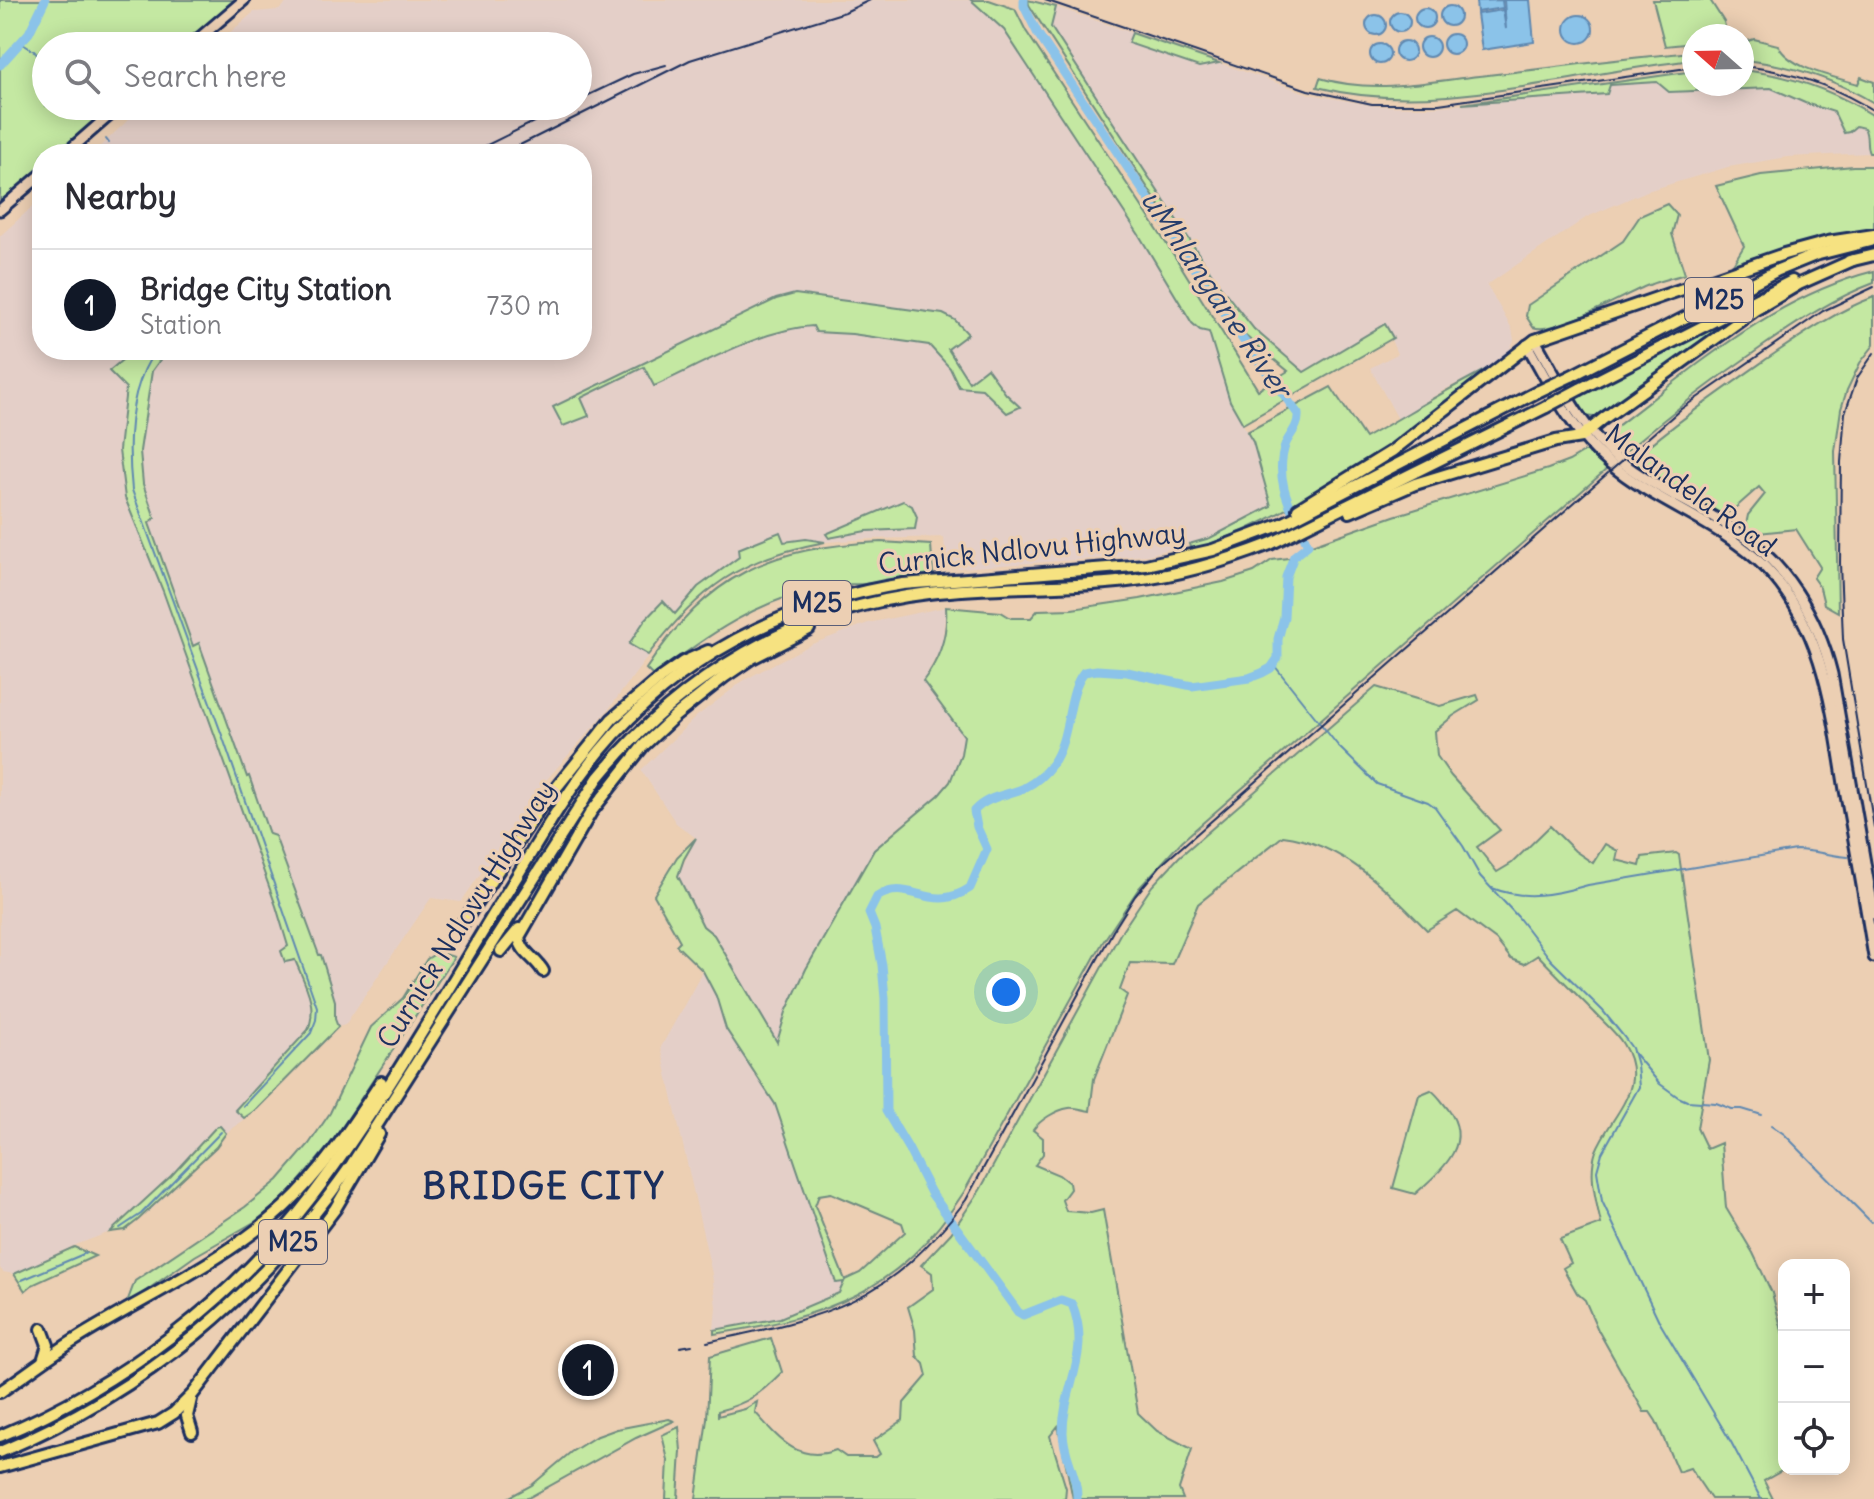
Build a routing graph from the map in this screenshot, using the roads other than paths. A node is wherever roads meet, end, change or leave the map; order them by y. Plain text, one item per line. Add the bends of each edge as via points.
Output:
1 (244, 0) edge
2 (206, 32) edge
3 (104, 120) edge
4 (76, 144) edge
5 (32, 183) edge
6 (0, 210) edge
7 (1874, 237) edge
8 (1874, 255) edge
9 (1853, 260) junction
10 (1531, 342) junction
11 (1586, 434) junction
12 (1281, 522) junction
13 (1303, 531) junction
14 (1270, 547) junction
15 (718, 650) junction
16 (1874, 914) edge
17 (531, 915) junction
18 (461, 926) dead end
19 (501, 951) dead end
20 (1874, 957) edge
21 (543, 971) dead end
22 (437, 1005) junction
23 (412, 1073) junction
24 (42, 1329) dead end
25 (42, 1363) junction
26 (0, 1392) edge
27 (193, 1394) junction
28 (192, 1432) dead end
29 (0, 1436) edge
30 (0, 1452) edge
31 (0, 1467) edge

1 - 2 main road
3 - 4 main road
5 - 6 main road
7 - 10 main road via 1784,254
7 - 12 main road, M25, bridge via 1778,270
8 - 9 main road, Curnick Ndlovu Highway / M25
9 - 11 main road via 1755,310
9 - 13 main road, Curnick Ndlovu Highway / M25, bridge via 1769,291
10 - 11 main road, Malandela Road
10 - 12 main road via 1402,443
11 - 13 main road via 1415,484
11 - 16 main road, Malandela Road via 1749,540 1778,568 1808,610 1832,674
11 - 20 main road, Malandela Road via 1630,479 1746,550 1780,585 1808,628 1828,692
12 - 15 main road, Curnick Ndlovu Highway / M25 via 1213,550 1146,565 864,591 791,613
13 - 14 main road, Curnick Ndlovu Highway / M25
14 - 17 main road via 1235,563 1168,580 909,600 848,614 784,641 724,677 643,746 597,802
14 - 23 main road, Curnick Ndlovu Highway / M25 via 1144,579 901,597 824,617 755,647 685,691 626,745 587,794
15 - 18 main road via 683,662 612,719 539,809
15 - 22 main road, Curnick Ndlovu Highway / M25 via 659,691 603,747
17 - 19 main road
17 - 21 main road via 519,941
22 - 25 main road via 350,1130 282,1209 223,1254
22 - 29 main road, Curnick Ndlovu Highway / M25 via 357,1133 298,1213 251,1265 126,1369
23 - 27 main road via 335,1209
23 - 30 main road, Curnick Ndlovu Highway / M25 via 333,1191 223,1313 138,1378
24 - 25 main road via 48,1345
25 - 26 main road
27 - 28 main road via 187,1411
27 - 31 main road via 158,1423

